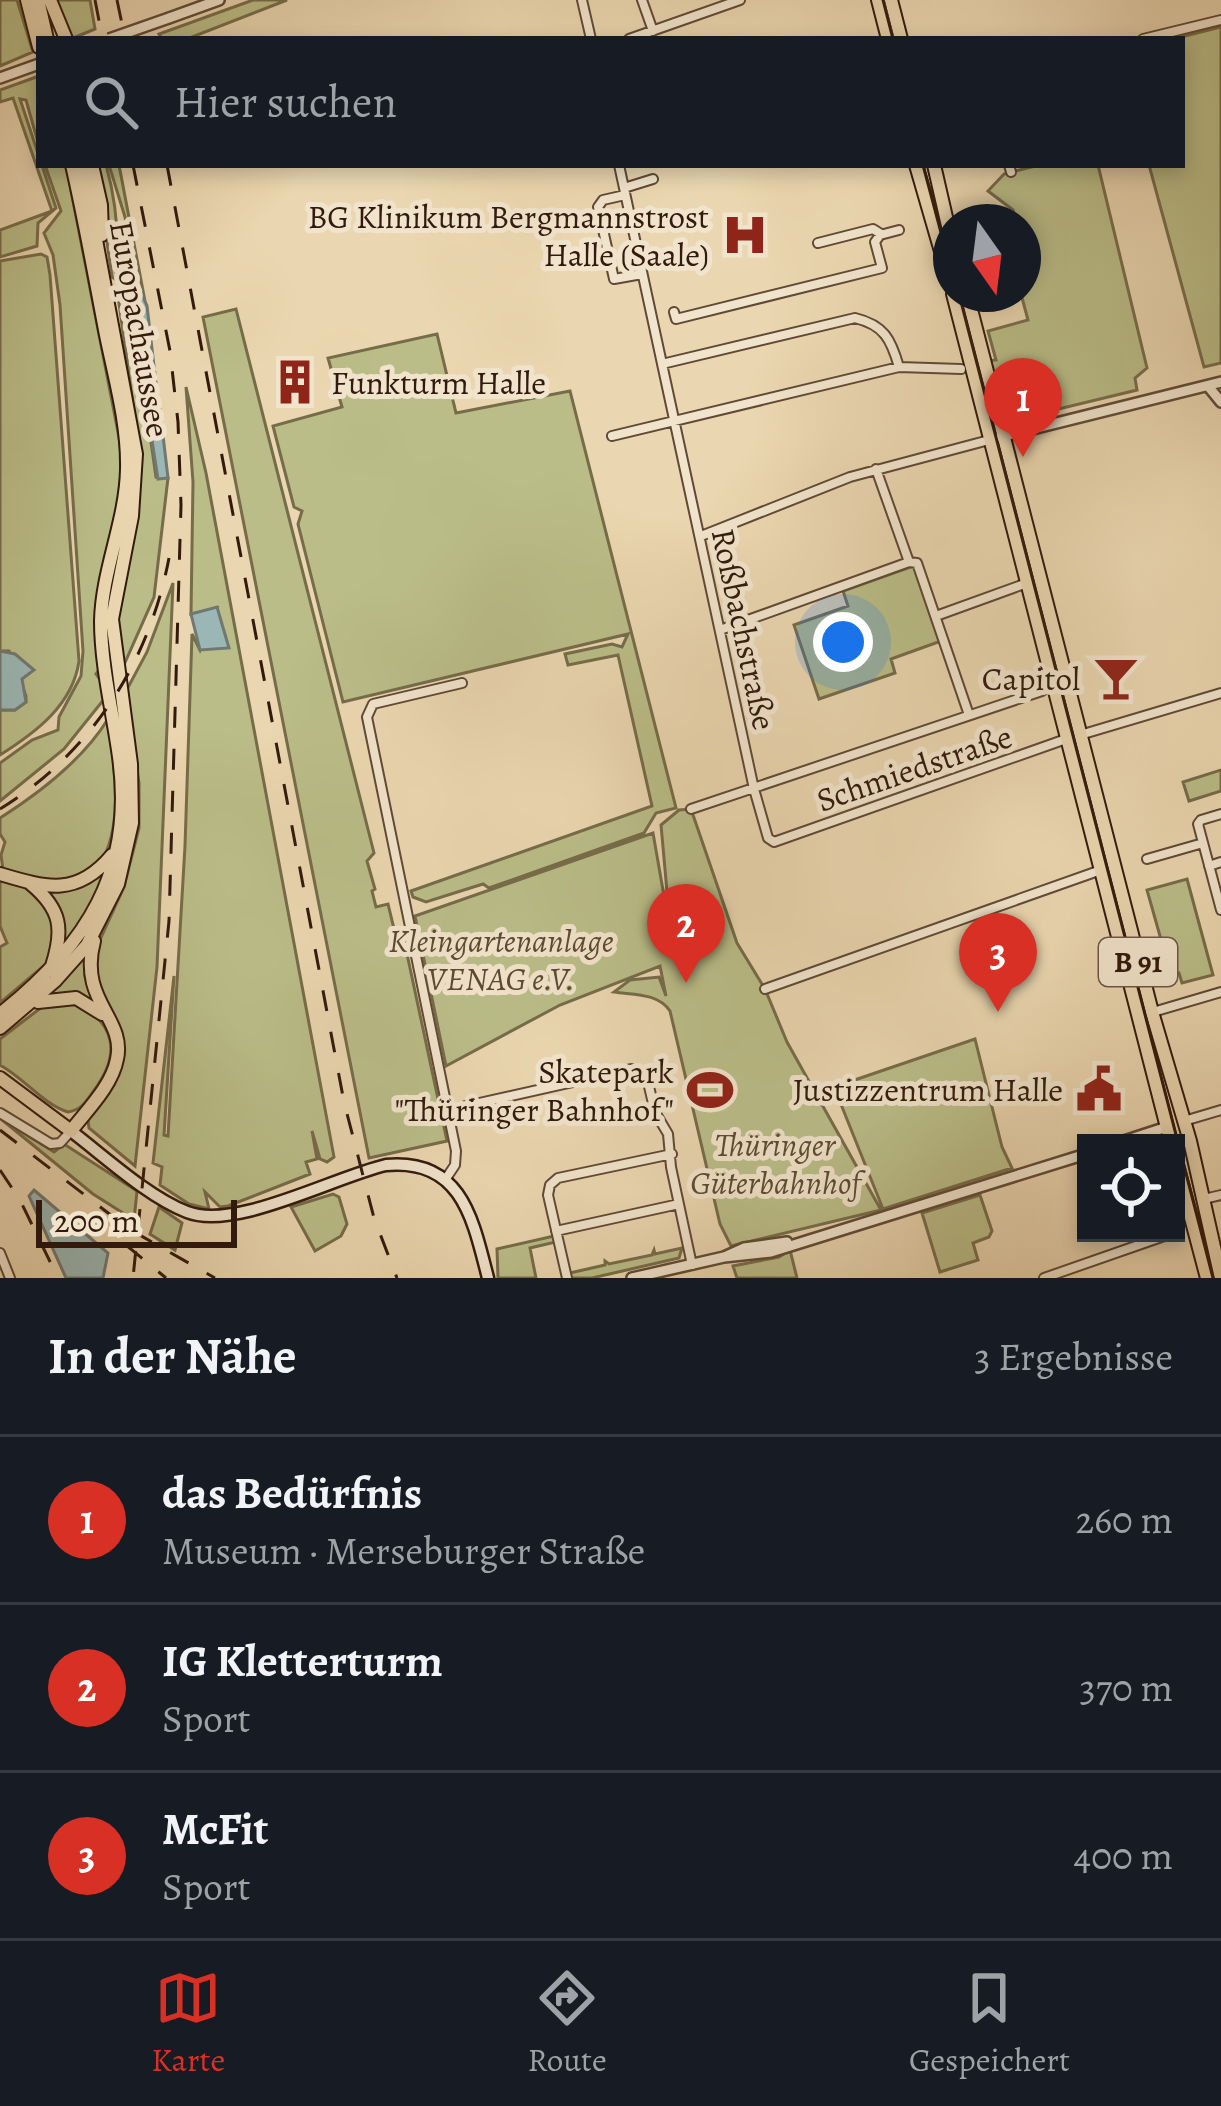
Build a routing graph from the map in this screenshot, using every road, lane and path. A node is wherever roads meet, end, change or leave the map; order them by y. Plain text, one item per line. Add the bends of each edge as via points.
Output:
1 (50, 0) edge
2 (219, 0) edge
3 (582, 0) edge
4 (642, 0) edge
5 (740, 0) edge
6 (878, 0) edge
7 (891, 0) edge
8 (29, 3) edge
9 (1221, 20) edge
10 (653, 31) junction
11 (36, 36) edge
12 (46, 36) edge
13 (65, 36) edge
14 (118, 36) edge
15 (590, 36) edge
16 (637, 36) edge
17 (887, 36) edge
18 (900, 36) edge
19 (1154, 36) edge
20 (36, 65) edge
21 (0, 78) edge
22 (73, 168) edge
23 (83, 168) edge
24 (93, 168) edge
25 (620, 168) edge
26 (917, 168) edge
27 (935, 168) edge
28 (653, 179) dead end
29 (624, 192) junction
30 (943, 204) edge
31 (933, 224) edge
32 (899, 230) dead end
33 (883, 235) junction
34 (818, 243) dead end
35 (101, 260) junction
36 (642, 274) junction
37 (674, 312) dead end
38 (957, 312) edge
39 (972, 312) edge
40 (662, 364) junction
41 (898, 367) junction
42 (961, 368) dead end
43 (1221, 382) edge
44 (1208, 386) junction
45 (1221, 402) edge
46 (674, 422) junction
47 (612, 436) dead end
48 (1005, 436) junction
49 (989, 440) junction
50 (876, 469) junction
51 (700, 536) junction
52 (908, 562) junction
53 (1028, 582) junction
54 (936, 616) junction
55 (720, 630) junction
56 (462, 683) dead end
57 (1042, 691) dead end
58 (1221, 693) edge
59 (969, 715) junction
60 (1075, 736) junction
61 (754, 790) junction
62 (691, 809) dead end
63 (1221, 814) edge
64 (774, 842) joint
65 (1203, 843) junction
66 (117, 849) junction
67 (1147, 860) dead end
68 (1221, 862) edge
69 (1209, 866) junction
70 (1103, 870) junction
71 (0, 874) edge
72 (31, 883) junction
73 (1221, 910) edge
74 (97, 928) junction
75 (50, 972) junction
76 (765, 989) dead end
77 (1221, 992) edge
78 (31, 1004) junction
79 (1156, 1011) junction
80 (0, 1014) edge
81 (109, 1021) junction
82 (0, 1028) edge
83 (0, 1078) edge
84 (88, 1108) junction
85 (448, 1110) junction
86 (1221, 1110) edge
87 (0, 1113) edge
88 (53, 1117) junction
89 (1183, 1121) junction
90 (1167, 1126) junction
91 (70, 1131) junction
92 (1144, 1134) edge
93 (1169, 1134) edge
94 (672, 1154) junction
95 (1077, 1157) edge
96 (445, 1180) junction
97 (1185, 1195) edge
98 (1221, 1195) edge
99 (1204, 1198) junction
100 (679, 1204) junction
101 (1193, 1226) junction
102 (1185, 1229) edge
103 (556, 1231) junction
104 (1149, 1242) edge
105 (0, 1253) edge
106 (692, 1264) junction
107 (10, 1278) edge
108 (488, 1278) edge
109 (566, 1278) edge
110 (632, 1278) edge
111 (1044, 1278) edge
112 (1207, 1278) edge
113 (1221, 1278) edge

1 - 13 main road
2 - 14 street, bridge
3 - 15 street
4 - 10 street
5 - 10 street
6 - 17 main road
7 - 18 main road
8 - 11 main road
8 - 12 main road
9 - 19 street
10 - 16 street
20 - 21 street
22 - 66 main road, Europachaussee via 127,452 101,614 122,782
23 - 35 main road, Europachaussee
24 - 35 main road
25 - 29 street, Roßbachstraße
26 - 31 main road, B 91
27 - 30 main road
28 - 29 street
29 - 36 street, Roßbachstraße
29 - 36 street via 598,207 614,279
32 - 33 street
33 - 34 street via 873,230
33 - 37 street via 875,242 882,268 676,319
35 - 74 main road, Europachaussee via 137,472 112,619 132,823 118,884
36 - 40 street, Roßbachstraße
38 - 49 main road, B 91
39 - 48 main road, B 91
40 - 41 street via 855,318 887,334
40 - 46 street, Roßbachstraße
41 - 42 street
41 - 46 street
43 - 44 street
44 - 45 street
44 - 48 street
46 - 47 street
46 - 51 street, Roßbachstraße
48 - 49 street
48 - 60 main road, B 91
49 - 50 street
49 - 53 main road, B 91
50 - 51 street
50 - 52 street
51 - 55 street, Roßbachstraße
52 - 54 street via 917,563
52 - 55 street
53 - 54 street
53 - 60 main road, B 91
54 - 59 street
55 - 61 street, Roßbachstraße
56 - 85 street via 373,704 367,716
57 - 59 street
58 - 60 street, Schmiedstraße
59 - 61 street
60 - 64 street, Schmiedstraße
60 - 70 main road, B 91
60 - 79 main road, B 91
61 - 62 street
61 - 64 street, Roßbachstraße
63 - 65 street via 1198,824
65 - 67 street
65 - 69 street
66 - 72 main road via 80,882
66 - 75 main road, Europachaussee via 86,926
68 - 69 street
69 - 73 street
70 - 76 street
70 - 90 main road, B 91
71 - 72 main road
72 - 75 main road via 60,925
74 - 78 main road, Europachaussee
74 - 81 main road via 89,976
75 - 80 main road, Europachaussee
77 - 79 street
78 - 81 main road via 76,998
78 - 82 main road, Europachaussee
79 - 89 main road, B 91
81 - 84 main road via 117,1060
83 - 88 main road
84 - 88 main road
84 - 91 main road
85 - 94 street via 638,1070
85 - 96 street via 457,1158
86 - 89 street
87 - 91 street via 56,1145
88 - 91 main road
89 - 90 main road
89 - 99 main road, B 91
90 - 92 street
90 - 93 main road, B 91
91 - 96 main road via 164,1199 205,1217 235,1215 386,1165
94 - 100 street
94 - 103 street via 554,1180 548,1195
95 - 106 street via 856,1226
96 - 108 main road via 468,1207
97 - 101 main road
98 - 99 street
99 - 113 main road, B 91
100 - 103 street
100 - 106 street
101 - 102 street
101 - 112 main road
103 - 109 street
104 - 111 street
105 - 107 street
106 - 110 street

